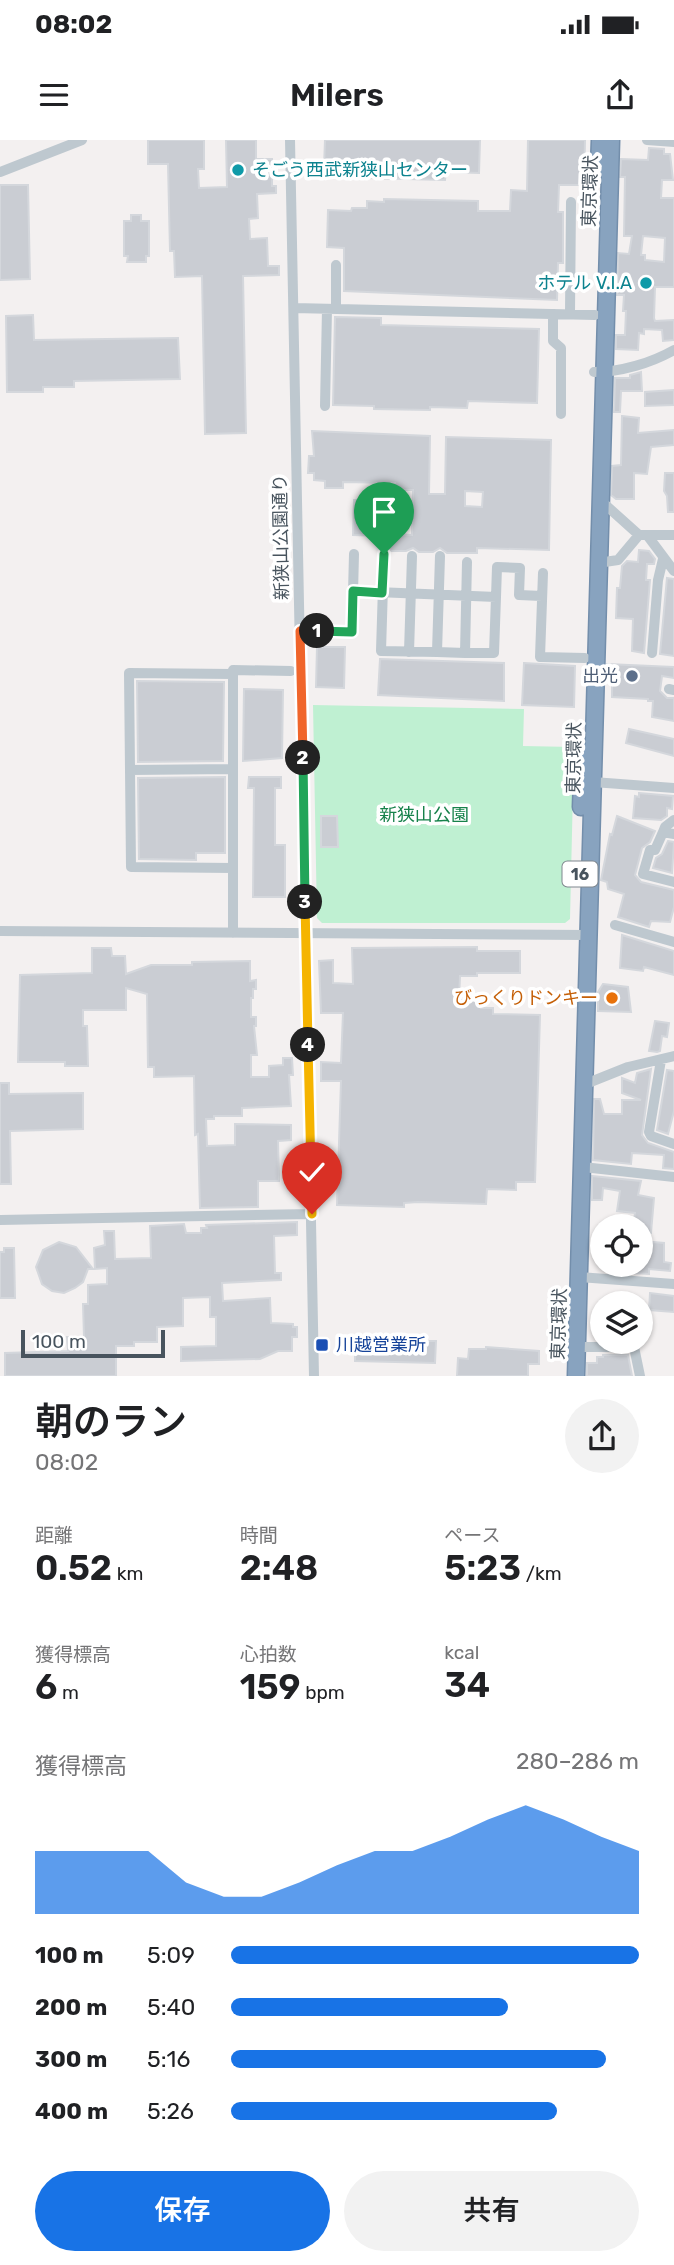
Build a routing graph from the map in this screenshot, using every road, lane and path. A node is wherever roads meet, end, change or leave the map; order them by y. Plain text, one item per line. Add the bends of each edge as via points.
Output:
1 (82, 140) edge
2 (290, 140) edge
3 (600, 140) edge
4 (611, 140) edge
5 (623, 140) edge
6 (646, 140) edge
7 (674, 142) edge
8 (0, 172) edge
9 (571, 202) dead end
10 (336, 265) dead end
11 (294, 308) junction
12 (331, 309) junction
13 (553, 314) junction
14 (570, 314) junction
15 (595, 315) junction
16 (674, 350) edge
17 (598, 372) junction
18 (326, 406) dead end
19 (561, 414) dead end
20 (600, 500) junction
21 (643, 535) junction
22 (674, 536) edge
23 (354, 554) dead end
24 (384, 554) dead end
25 (412, 556) dead end
26 (440, 556) dead end
27 (663, 559) junction
28 (467, 562) dead end
29 (598, 563) junction
30 (674, 571) edge
31 (543, 573) dead end
32 (353, 591) junction
33 (382, 593) junction
34 (411, 594) junction
35 (439, 595) junction
36 (466, 596) junction
37 (542, 596) junction
38 (496, 597) junction
39 (300, 631) junction
40 (409, 652) junction
41 (437, 652) junction
42 (465, 653) junction
43 (652, 653) dead end
44 (585, 658) junction
45 (291, 671) dead end
46 (233, 674) junction
47 (233, 769) junction
48 (130, 770) junction
49 (593, 782) junction
50 (674, 788) edge
51 (674, 820) edge
52 (669, 833) edge
53 (233, 868) junction
54 (674, 882) edge
55 (615, 925) dead end
56 (0, 931) edge
57 (233, 933) junction
58 (306, 934) junction
59 (583, 935) junction
60 (674, 942) edge
61 (674, 1056) edge
62 (661, 1060) junction
63 (583, 1085) junction
64 (674, 1144) edge
65 (583, 1167) junction
66 (674, 1177) edge
67 (312, 1214) junction
68 (0, 1220) edge
69 (579, 1277) junction
70 (674, 1284) edge
71 (577, 1347) junction
72 (314, 1376) edge
73 (566, 1376) edge
74 (576, 1376) edge
75 (640, 1376) edge

1 - 8 street
2 - 11 street, 新狭山公園通り
3 - 15 highway, 東京環状 / 16
4 - 5 street
4 - 17 highway, 東京環状 / 16
6 - 7 street
9 - 14 street
10 - 12 street
11 - 12 street
11 - 39 street, 新狭山公園通り
12 - 13 street
12 - 18 street
13 - 14 street
13 - 19 street via 553,341 561,348
14 - 15 street
15 - 17 highway, 東京環状 / 16
16 - 17 street via 660,358
17 - 20 highway, 東京環状 / 16
17 - 44 highway, 東京環状 / 16
20 - 21 street
20 - 29 highway, 東京環状 / 16
21 - 22 street
21 - 27 street
21 - 29 street via 618,560
23 - 32 street
24 - 33 street
25 - 34 street
26 - 35 street
27 - 30 street
27 - 43 street
28 - 36 street
29 - 49 highway, 東京環状 / 16
31 - 37 street
32 - 33 street
32 - 39 street via 352,632
33 - 34 street
33 - 40 street via 381,652
34 - 35 street
34 - 40 street
35 - 36 street
35 - 41 street
36 - 38 street
36 - 42 street
37 - 38 street via 519,595 520,568 497,567
37 - 44 street via 540,657
38 - 42 street via 494,653
39 - 58 street, 新狭山公園通り
40 - 41 street
41 - 42 street
44 - 59 highway, 東京環状 / 16
45 - 46 street via 233,670
46 - 47 street
46 - 48 street via 129,673
47 - 48 street
47 - 53 street
48 - 53 street via 131,867
49 - 50 street
49 - 59 highway, 東京環状 / 16
51 - 52 street via 664,827
52 - 54 street via 650,850 643,874
53 - 57 street
55 - 60 street
56 - 57 street
57 - 58 street
58 - 59 street
58 - 67 street, 新狭山公園通り
59 - 63 highway, 東京環状 / 16
59 - 73 highway, 東京環状 / 16
61 - 62 street
62 - 63 street
62 - 64 street via 649,1132
63 - 65 highway, 東京環状 / 16
65 - 66 street
65 - 69 highway, 東京環状 / 16
67 - 68 street
67 - 72 street, 新狭山公園通り
69 - 70 street
69 - 71 highway, 東京環状 / 16
71 - 74 highway, 東京環状 / 16
71 - 75 street via 634,1347

